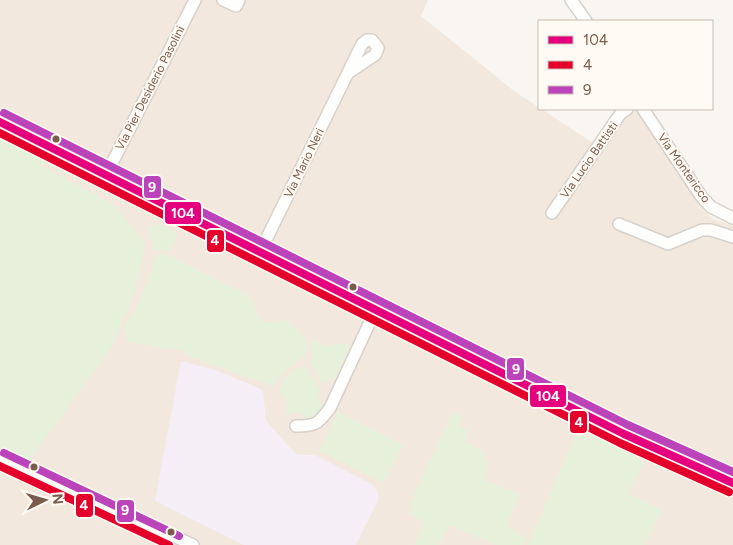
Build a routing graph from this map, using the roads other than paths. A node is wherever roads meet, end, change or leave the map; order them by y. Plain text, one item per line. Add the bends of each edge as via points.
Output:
1 (195, 0) edge
2 (223, 0) edge
3 (239, 0) edge
4 (571, 0) edge
5 (585, 20) edge
6 (348, 73) dead end
7 (626, 110) edge
8 (645, 110) edge
9 (0, 122) edge
10 (106, 175) junction
11 (552, 213) dead end
12 (733, 218) edge
13 (618, 224) dead end
14 (733, 237) edge
15 (260, 252) junction
16 (376, 309) junction
17 (296, 426) dead end
18 (0, 455) edge
19 (0, 462) edge
20 (733, 483) edge
21 (132, 520) junction
22 (153, 530) junction
23 (175, 545) edge
24 (193, 545) edge

1 - 10 street, Via Pier Desiderio Pasolini
2 - 3 street via 236,6
4 - 5 street
6 - 15 street, Via Mario Neri
7 - 11 street, Via Lucio Battisti
8 - 12 street, Via Montericco via 701,196 711,207
9 - 10 street
10 - 15 street
13 - 14 street via 668,244 702,230
15 - 16 street
16 - 17 street via 330,408 312,426
16 - 20 street via 624,434
18 - 21 street
19 - 21 street
21 - 22 street
22 - 23 street
22 - 24 street

